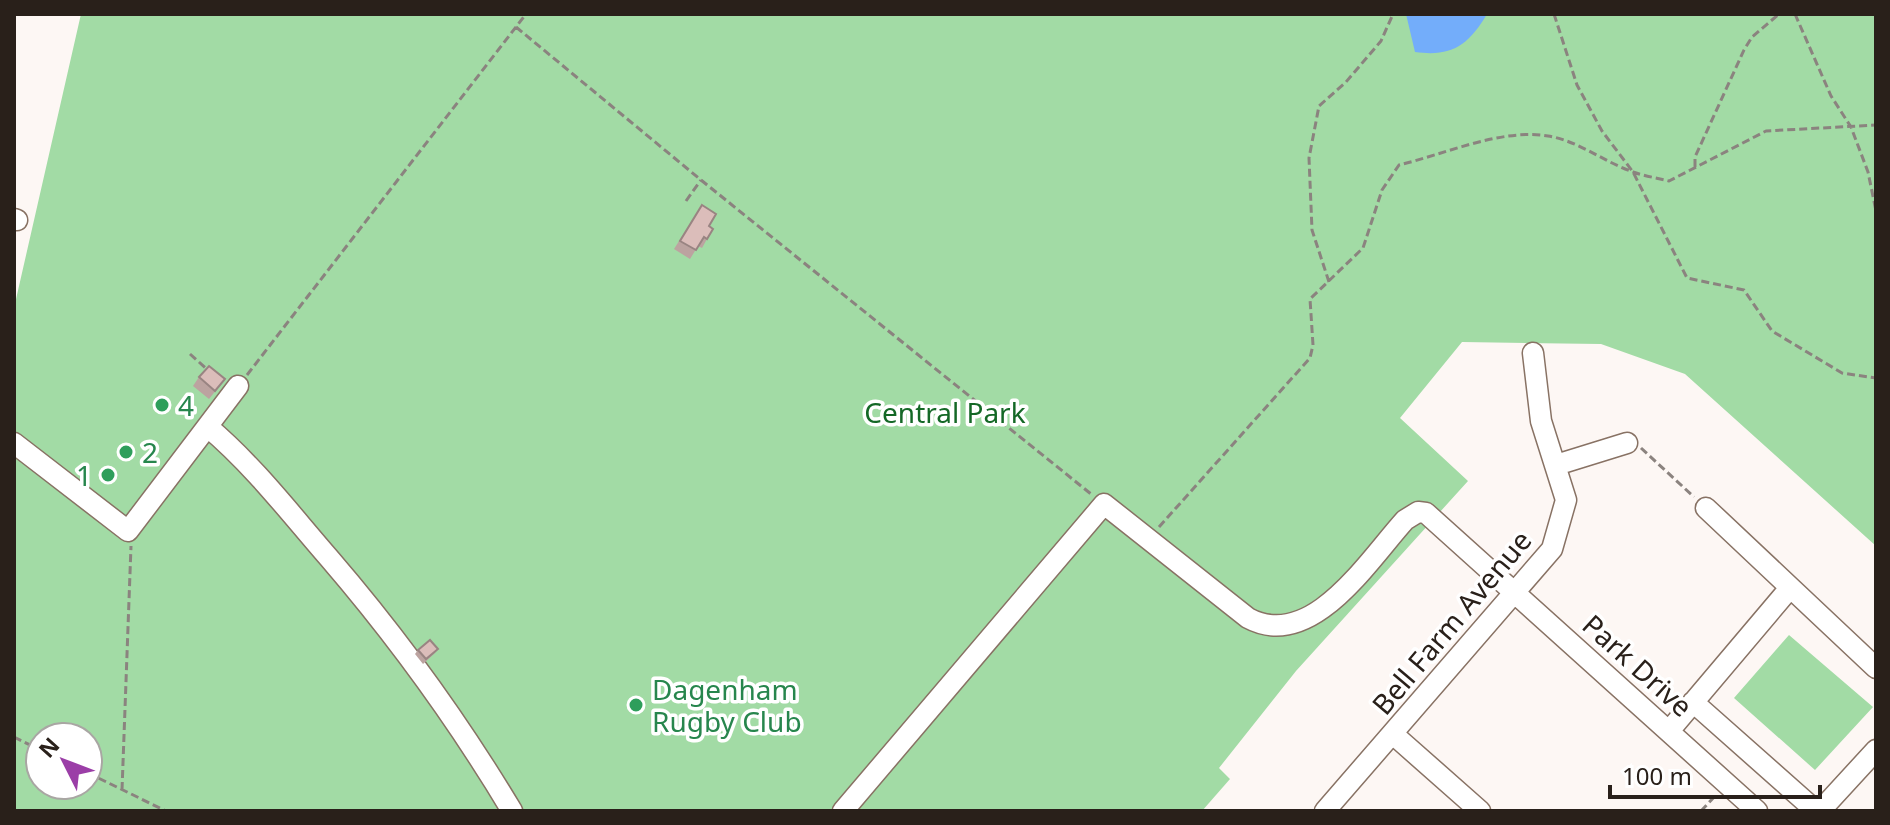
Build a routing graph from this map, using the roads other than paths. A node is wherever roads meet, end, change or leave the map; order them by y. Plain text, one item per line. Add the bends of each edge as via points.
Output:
1 (1533, 353) dead end
2 (238, 386) road end
3 (208, 427) junction
4 (14, 443) edge
5 (1627, 443) road end
6 (1556, 465) junction
7 (1706, 508) road end
8 (1789, 589) junction
9 (1517, 593) junction
10 (1876, 668) edge
11 (1693, 702) junction
12 (1669, 731) junction
13 (1394, 735) junction
14 (1876, 750) edge
15 (512, 811) edge
16 (843, 811) edge
17 (1325, 811) edge
18 (1480, 811) edge
19 (1757, 811) edge
20 (1818, 811) edge

1 - 6 street, Bell Farm Avenue via 1541,421
2 - 3 street
3 - 4 street via 128,531
3 - 15 street via 268,484 359,591 467,736
5 - 6 street
6 - 9 street, Bell Farm Avenue via 1566,500 1552,549
7 - 8 street
8 - 10 street
8 - 11 street
9 - 12 street, Park Drive
9 - 13 street, Bell Farm Avenue
9 - 16 street, Park Drive via 1434,519 1418,512 1306,622 1265,627 1104,504
11 - 12 street
11 - 20 street, Park Drive
12 - 19 street, Park Drive
13 - 17 street, Bell Farm Avenue
13 - 18 street
14 - 20 street

